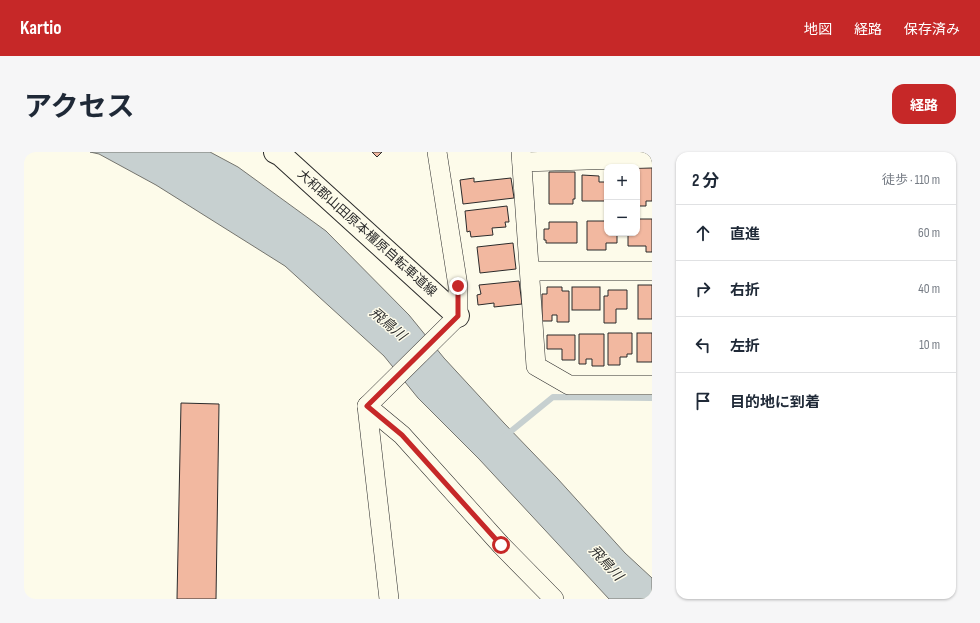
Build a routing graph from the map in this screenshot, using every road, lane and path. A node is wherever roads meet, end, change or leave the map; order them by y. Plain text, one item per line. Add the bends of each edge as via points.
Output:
1 (275, 152) edge
2 (438, 152) edge
3 (522, 157) edge
4 (652, 158) edge
5 (530, 271) junction
6 (652, 271) edge
7 (456, 320) junction
8 (652, 385) edge
9 (370, 402) junction
10 (389, 599) edge
11 (554, 599) edge

1 - 7 main road, 大和郡山田原本橿原自転車道線
2 - 7 street via 458,286
3 - 4 street
3 - 5 street
5 - 6 street
5 - 8 street via 536,366 569,385
7 - 9 street
9 - 10 street
9 - 11 street

